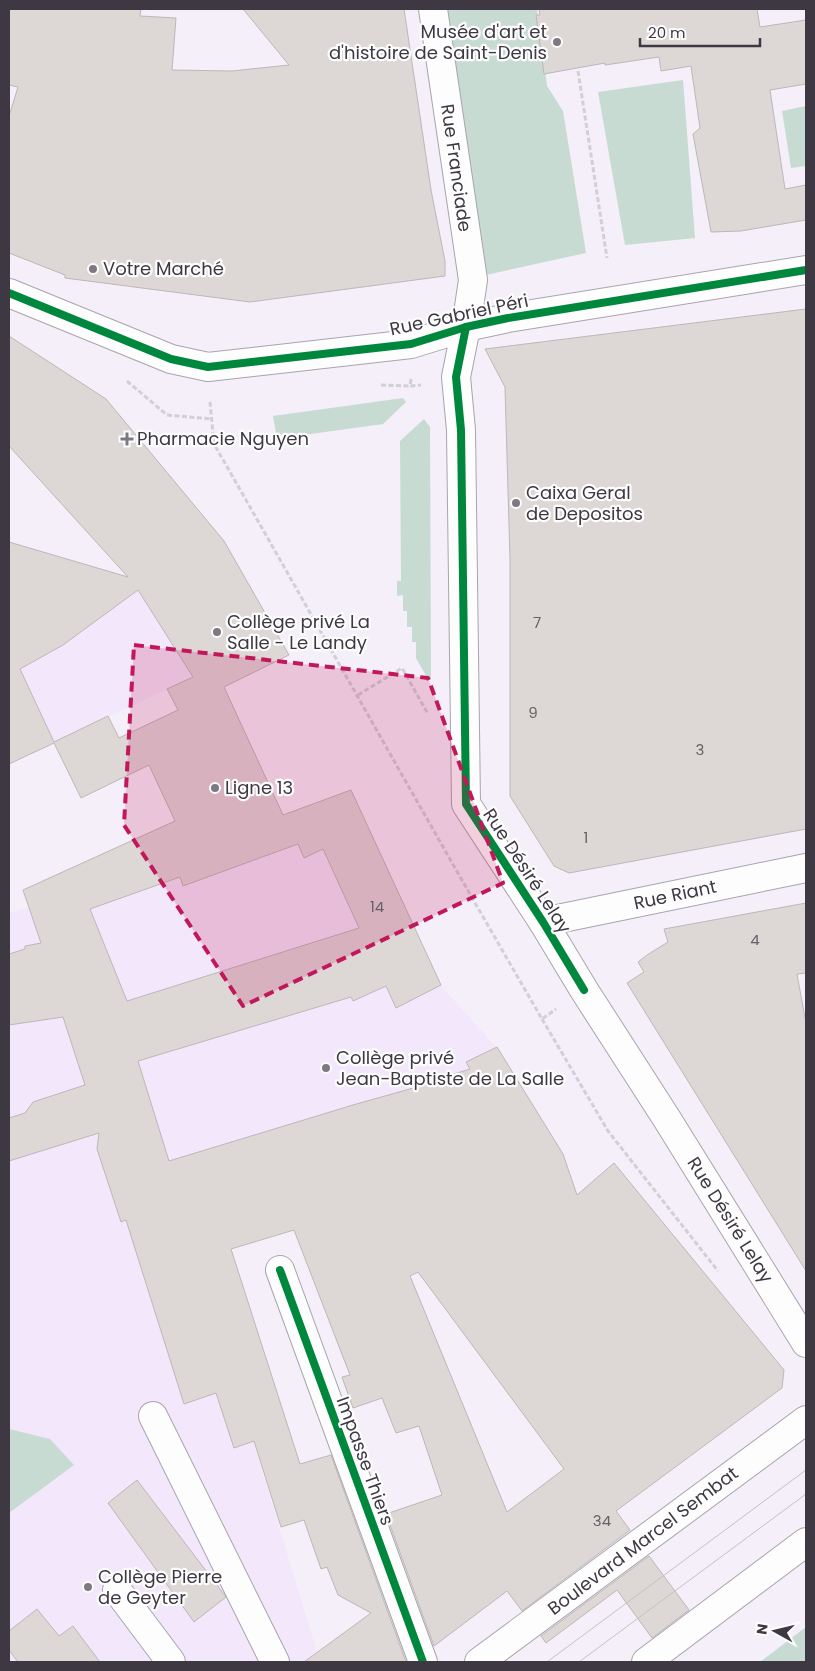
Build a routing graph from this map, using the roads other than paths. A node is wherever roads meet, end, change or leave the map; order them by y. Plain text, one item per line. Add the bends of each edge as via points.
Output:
1 (433, 9) edge
2 (806, 270) edge
3 (9, 293) edge
4 (466, 327) junction
5 (466, 763) joint
6 (806, 868) edge
7 (543, 922) junction
8 (280, 1270) dead end
9 (806, 1343) edge
10 (153, 1416) dead end
11 (806, 1420) edge
12 (806, 1542) edge
13 (117, 1590) dead end
14 (171, 1662) edge
15 (275, 1662) edge
16 (423, 1662) edge
17 (479, 1662) edge
18 (646, 1662) edge

1 - 4 street, Rue Franciade via 473,280
2 - 4 street, Rue Gabriel Péri
3 - 4 street, Rue Gabriel Péri via 171,359 208,367 411,344
4 - 5 street, Rue Franciade via 456,376 461,430
5 - 7 street, Rue Désiré Lelay via 466,804
6 - 7 street, Rue Riant
7 - 9 street, Rue Désiré Lelay
8 - 16 street, Impasse Thiers
10 - 15 street
11 - 17 street, Boulevard Marcel Sembat
12 - 18 street
13 - 14 street

